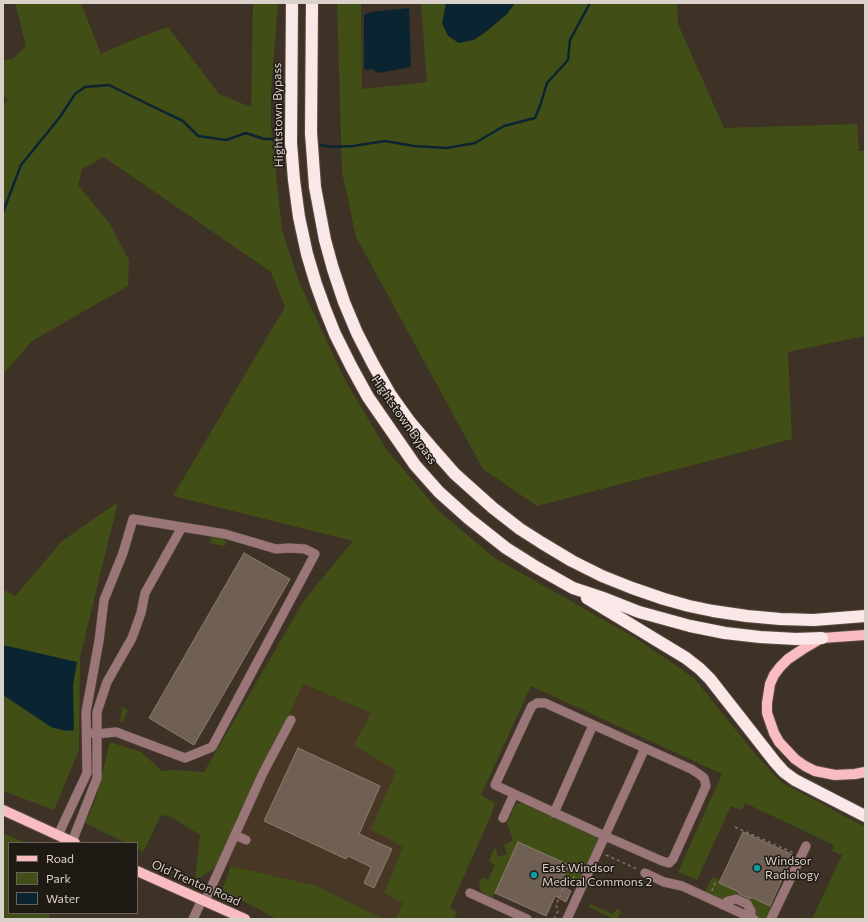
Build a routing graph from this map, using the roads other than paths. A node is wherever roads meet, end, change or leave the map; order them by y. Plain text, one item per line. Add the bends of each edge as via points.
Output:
1 (292, 3) edge
2 (312, 3) edge
3 (182, 527) junction
4 (573, 588) junction
5 (865, 616) edge
6 (865, 635) edge
7 (822, 638) junction
8 (291, 720) dead end
9 (593, 725) junction
10 (86, 732) junction
11 (97, 734) junction
12 (645, 748) junction
13 (865, 772) edge
14 (514, 794) junction
15 (3, 810) edge
16 (554, 813) junction
17 (865, 816) edge
18 (503, 818) dead end
19 (235, 835) junction
20 (58, 836) junction
21 (604, 836) junction
22 (246, 840) dead end
23 (74, 842) edge
24 (806, 846) dead end
25 (138, 871) edge
26 (644, 873) dead end
27 (470, 893) dead end
28 (203, 901) junction
29 (752, 918) edge
30 (193, 919) edge
31 (245, 919) edge
32 (527, 919) edge
33 (567, 919) edge
34 (772, 919) edge

1 - 4 highway, Hightstown Bypass via 291,136 294,180 307,254 335,334 368,397 415,465 439,492 506,548
2 - 5 highway, Hightstown Bypass via 311,133 315,187 329,254 344,302 373,364 410,422 455,474 520,529 602,576 632,588 689,606 747,616 814,620
3 - 10 lane via 133,519 123,553 104,600 86,712
3 - 11 lane via 144,593 141,613 132,638 107,682 97,712
3 - 11 lane via 230,536 276,549 305,549 315,554 212,747 185,758 116,732
4 - 7 highway, Hightstown Bypass via 639,612 690,626 760,637
4 - 17 highway via 700,669 784,772
6 - 7 main road, Hightstown Bypass
7 - 13 main road via 788,659 774,675 767,704 770,724 779,742 805,766 835,775
8 - 19 lane
9 - 12 lane
9 - 14 lane via 545,703 532,706 495,785
9 - 16 lane
10 - 11 lane
10 - 20 lane via 87,773
11 - 23 lane via 98,778
12 - 21 lane
12 - 21 lane via 691,769 704,778 706,786 673,859 669,862 662,861
14 - 16 lane
14 - 18 lane
15 - 20 main road
16 - 21 lane
19 - 22 lane
19 - 28 lane
20 - 23 main road
21 - 33 lane
24 - 34 lane
25 - 28 main road, Old Trenton Road
26 - 29 lane via 664,882 682,886
27 - 32 lane
28 - 30 lane
28 - 31 main road, Old Trenton Road

